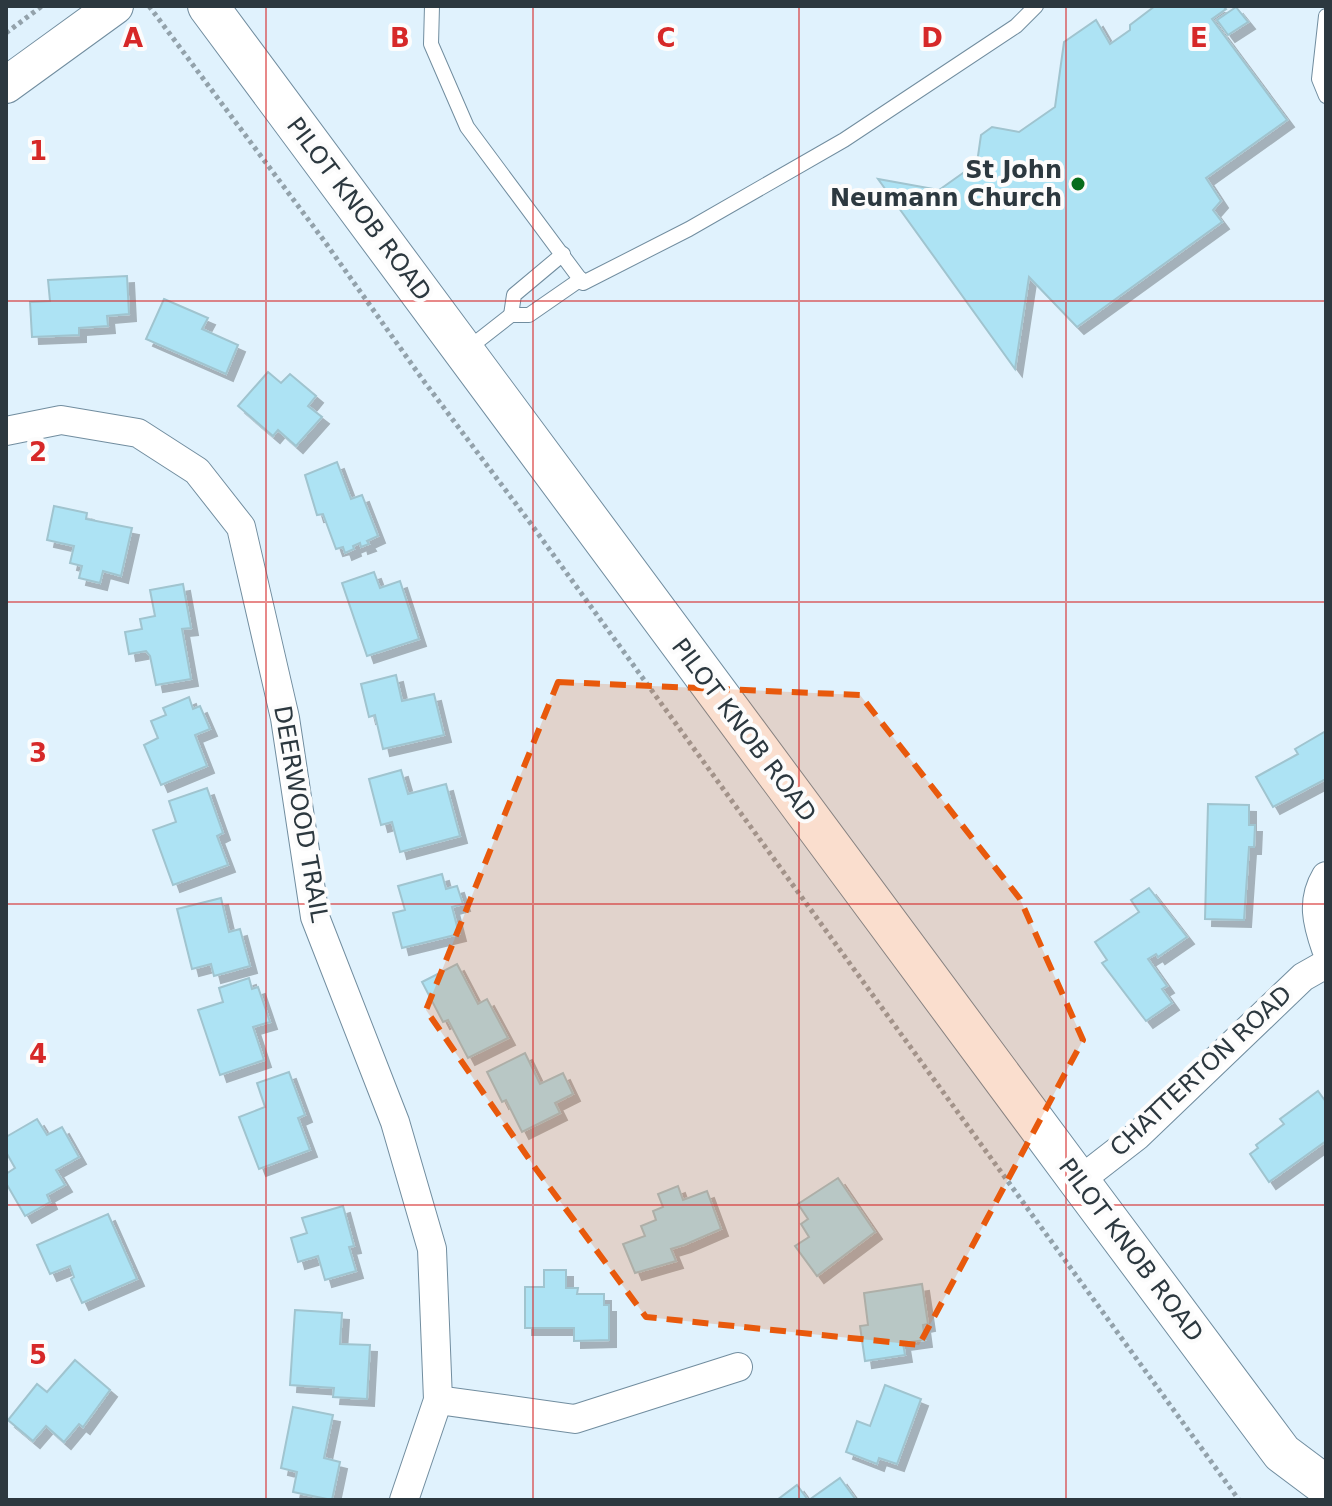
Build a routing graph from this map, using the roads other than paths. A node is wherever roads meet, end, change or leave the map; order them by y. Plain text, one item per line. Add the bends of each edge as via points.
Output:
1 (115, 6) edge
2 (208, 6) edge
3 (432, 6) edge
4 (1036, 6) edge
5 (1326, 16) edge
6 (6, 85) edge
7 (1326, 96) edge
8 (563, 254) junction
9 (581, 279) junction
10 (511, 315) junction
11 (464, 351) junction
12 (6, 431) edge
13 (1326, 876) edge
14 (1326, 949) edge
15 (1326, 964) edge
16 (1079, 1181) junction
17 (738, 1367) dead end
18 (438, 1400) junction
19 (1282, 1453) junction
20 (1326, 1486) edge
21 (404, 1500) edge
22 (1299, 1500) edge

1 - 6 street
2 - 11 main road, PILOT KNOB ROAD
3 - 8 lane via 431,44 467,127
4 - 9 lane via 1016,26 844,140 689,229 583,283
5 - 7 lane via 1319,79
8 - 9 lane
8 - 10 lane via 514,295
9 - 10 lane via 529,315
10 - 11 lane
11 - 16 main road, PILOT KNOB ROAD
12 - 18 street, DEERWOOD TRAIL via 61,420 138,433 197,471 241,527 285,718 315,917 395,1122 432,1249
13 - 14 street via 1319,886 1316,919
15 - 16 street, CHATTERTON ROAD via 1303,977 1137,1136
16 - 19 main road, PILOT KNOB ROAD
17 - 18 street via 575,1419
18 - 21 street, DEERWOOD TRAIL
19 - 20 main road, PILOT KNOB ROAD
19 - 22 main road, PILOT KNOB ROAD

